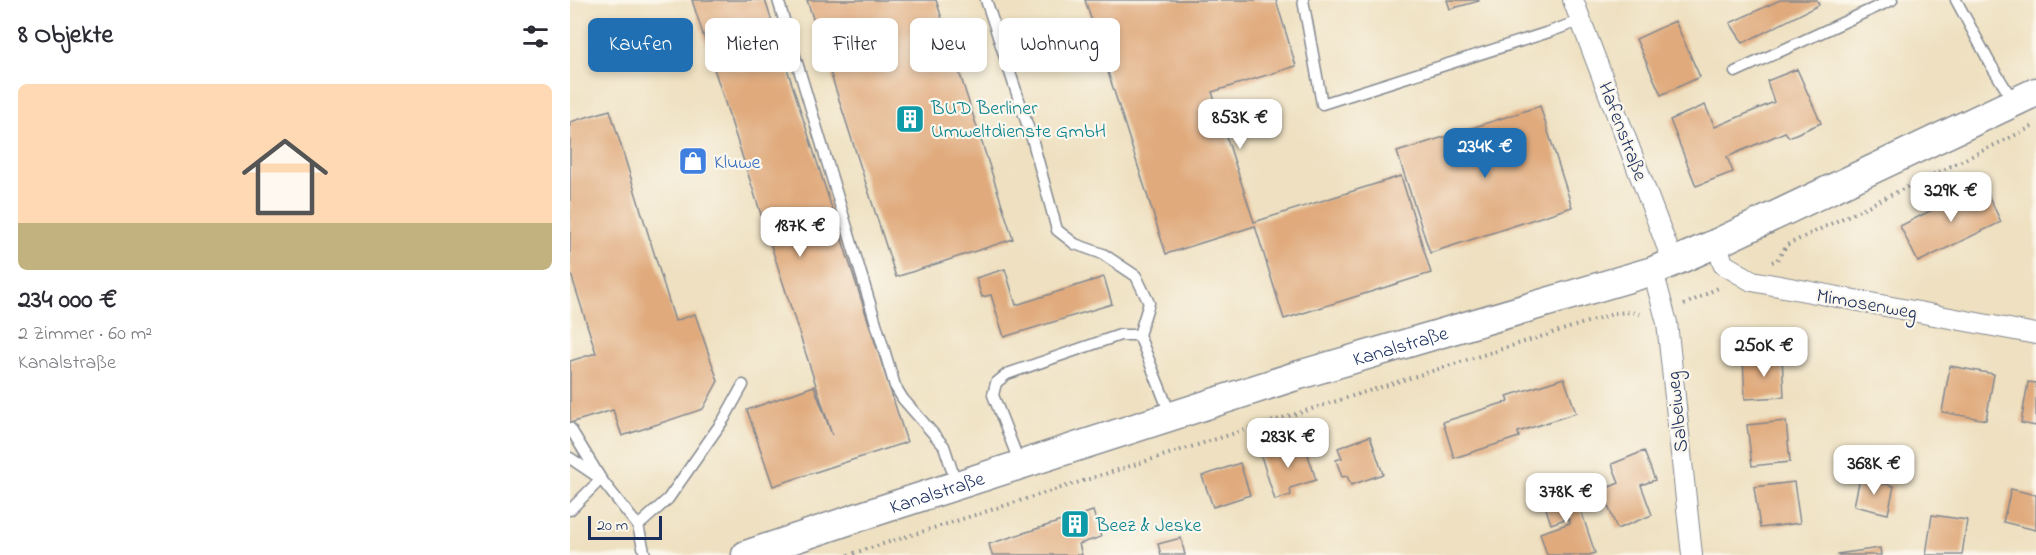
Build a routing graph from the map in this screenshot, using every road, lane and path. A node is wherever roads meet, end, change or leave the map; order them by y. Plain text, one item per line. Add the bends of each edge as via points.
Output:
1 (778, 0) edge
2 (986, 0) edge
3 (1303, 0) edge
4 (1573, 0) edge
5 (1892, 0) edge
6 (1956, 0) edge
7 (1582, 20) junction
8 (1735, 72) dead end
9 (2025, 97) edge
10 (2036, 125) edge
11 (1717, 243) junction
12 (1777, 260) dead end
13 (1663, 266) junction
14 (1721, 287) dead end
15 (1684, 304) dead end
16 (1648, 316) dead end
17 (2036, 333) edge
18 (1139, 334) junction
19 (743, 385) dead end
20 (1171, 416) junction
21 (570, 428) edge
22 (570, 458) edge
23 (1020, 464) junction
24 (601, 479) junction
25 (957, 485) junction
26 (570, 510) edge
27 (638, 526) junction
28 (645, 555) edge
29 (746, 555) edge
30 (848, 555) edge
31 (1692, 555) edge

1 - 25 lane via 895,386 944,446
2 - 18 lane via 1033,142 1057,230 1075,244 1103,254 1136,276 1149,303
3 - 7 lane via 1322,104
4 - 7 street, Hafenstraße
5 - 8 lane
6 - 9 lane via 1991,65
7 - 13 street, Hafenstraße
9 - 11 street, Kanalstraße
10 - 12 path via 1787,245
11 - 13 street, Kanalstraße
11 - 17 street, Mimosenweg via 1723,264 1752,281
13 - 20 street, Kanalstraße
13 - 31 street, Salbeiweg
14 - 15 path
16 - 30 path via 1616,313
18 - 20 lane
18 - 23 lane via 1120,335 1007,374 996,383 993,395
19 - 27 lane via 668,499
20 - 23 street, Kanalstraße
21 - 24 lane
22 - 24 lane
23 - 25 street, Kanalstraße
24 - 26 lane
24 - 27 lane
25 - 29 street, Kanalstraße
27 - 28 lane

